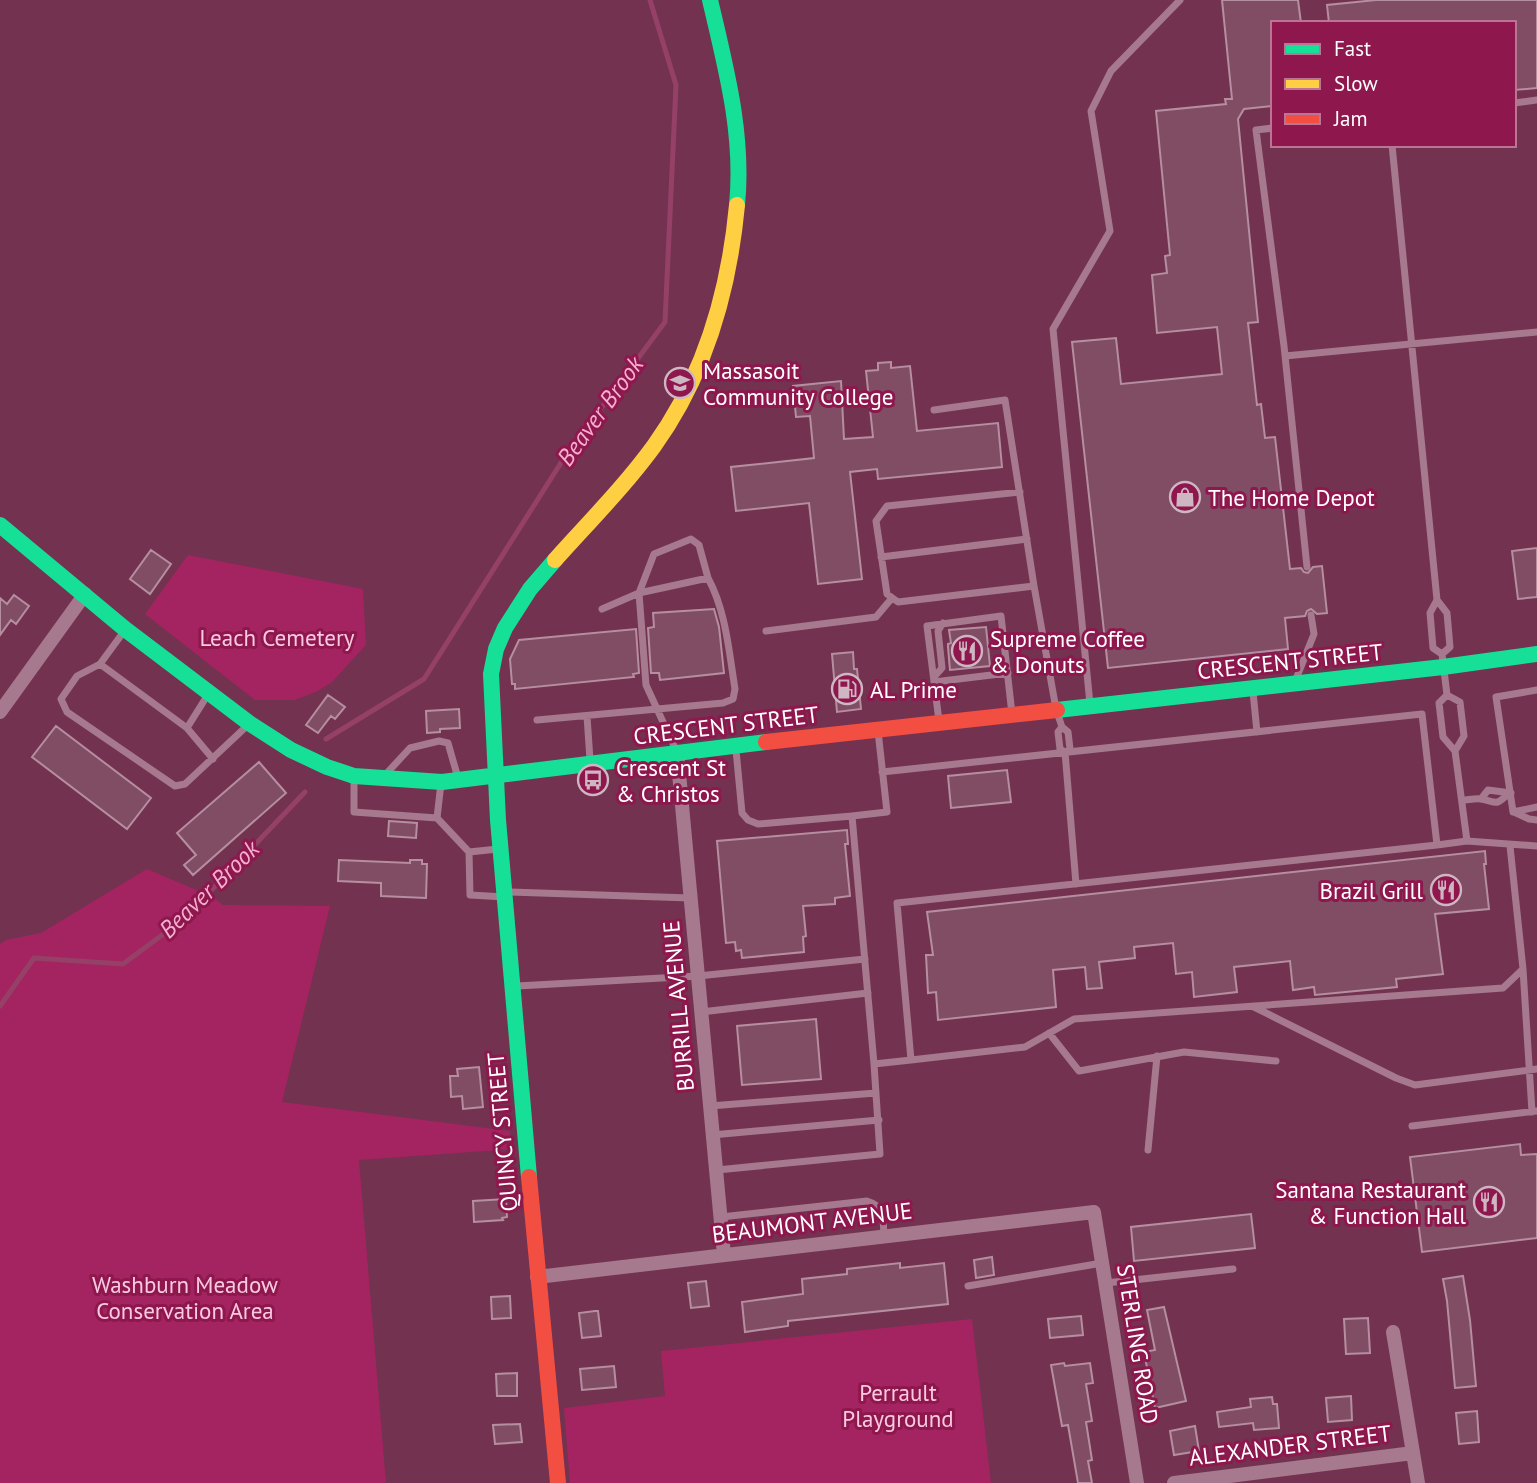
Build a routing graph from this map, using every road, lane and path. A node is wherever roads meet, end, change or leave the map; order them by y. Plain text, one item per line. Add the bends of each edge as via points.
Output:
1 (710, 0) edge
2 (1180, 0) edge
3 (1537, 100) edge
4 (1516, 103) edge
5 (1271, 128) edge
6 (1392, 147) edge
7 (1537, 332) edge
8 (1412, 345) junction
9 (1285, 356) junction
10 (934, 410) dead end
11 (1020, 492) junction
12 (0, 525) edge
13 (1027, 539) junction
14 (881, 557) junction
15 (1307, 567) dead end
16 (709, 578) junction
17 (1034, 586) junction
18 (639, 593) junction
19 (85, 594) junction
20 (892, 598) junction
21 (1437, 600) junction
22 (602, 609) dead end
23 (1311, 615) dead end
24 (943, 623) junction
25 (125, 629) junction
26 (766, 631) dead end
27 (1537, 654) edge
28 (1442, 661) junction
29 (100, 664) junction
30 (1008, 673) junction
31 (934, 680) junction
32 (1294, 683) junction
33 (1252, 688) junction
34 (1537, 690) edge
35 (209, 692) junction
36 (1447, 695) junction
37 (1090, 706) junction
38 (1056, 709) junction
39 (656, 711) junction
40 (0, 712) edge
41 (1013, 714) junction
42 (587, 716) junction
43 (537, 720) dead end
44 (250, 723) junction
45 (939, 723) junction
46 (187, 727) junction
47 (878, 729) junction
48 (1257, 732) junction
49 (736, 745) junction
50 (1455, 751) junction
51 (677, 752) junction
52 (1065, 752) junction
53 (213, 759) junction
54 (590, 766) junction
55 (882, 772) junction
56 (354, 776) junction
57 (495, 777) junction
58 (381, 779) junction
59 (459, 780) junction
60 (442, 782) junction
61 (1510, 793) junction
62 (1462, 800) junction
63 (1537, 807) edge
64 (1513, 812) junction
65 (852, 816) junction
66 (437, 818) junction
67 (1537, 820) edge
68 (1467, 841) junction
69 (1437, 845) junction
70 (1510, 846) junction
71 (1537, 846) edge
72 (500, 849) junction
73 (469, 852) junction
74 (1076, 884) junction
75 (506, 894) junction
76 (690, 898) junction
77 (865, 959) junction
78 (1522, 969) junction
79 (698, 976) junction
80 (513, 986) junction
81 (868, 993) junction
82 (1254, 1007) junction
83 (701, 1012) junction
84 (1049, 1033) junction
85 (1157, 1056) junction
86 (911, 1060) junction
87 (1276, 1061) dead end
88 (874, 1063) junction
89 (1533, 1069) edge
90 (876, 1093) junction
91 (710, 1106) junction
92 (1534, 1111) edge
93 (878, 1120) junction
94 (1412, 1126) dead end
95 (712, 1135) junction
96 (1148, 1150) dead end
97 (716, 1170) junction
98 (1094, 1212) joint
99 (720, 1217) junction
100 (884, 1237) junction
101 (724, 1255) junction
102 (1102, 1263) junction
103 (1233, 1269) dead end
104 (537, 1277) junction
105 (1105, 1284) junction
106 (968, 1286) dead end
107 (1393, 1332) dead end
108 (1413, 1453) junction
109 (558, 1483) edge
110 (1137, 1483) edge
111 (1174, 1483) edge
112 (1418, 1483) edge

1 - 57 main road, QUINCY STREET via 732,91 739,173 736,228 717,319 662,436 586,530 522,598 503,629 494,653 491,684
2 - 37 lane via 1111,71 1091,111 1110,231 1053,329
3 - 4 lane
5 - 9 lane via 1256,130
6 - 8 lane
7 - 8 lane
8 - 9 lane
8 - 21 lane
9 - 15 lane
10 - 11 lane via 1006,400
11 - 13 lane
11 - 14 lane via 887,506 876,521
12 - 19 main road, CRESCENT STREET
13 - 14 lane
13 - 17 lane
14 - 20 lane via 887,594
16 - 18 lane
16 - 18 lane via 699,545 691,539 654,554
16 - 39 lane via 729,650 733,699
17 - 20 lane via 898,602
17 - 38 lane
18 - 22 lane
18 - 39 lane via 646,685
19 - 25 main road, CRESCENT STREET
19 - 40 street
20 - 26 lane via 876,617
21 - 28 lane via 1430,613 1433,648
21 - 28 lane via 1447,613 1450,647
23 - 32 lane via 1314,634
24 - 30 lane via 1001,617
24 - 31 lane via 938,632 942,668
24 - 31 lane via 927,626
25 - 29 lane
25 - 35 main road, CRESCENT STREET
27 - 28 main road, CRESCENT STREET
28 - 32 main road, CRESCENT STREET
28 - 36 lane
29 - 46 lane
29 - 53 lane via 76,677 61,699 66,712 175,786 185,784
30 - 31 lane
30 - 41 lane
31 - 45 lane
32 - 33 main road, CRESCENT STREET
33 - 37 main road, CRESCENT STREET
33 - 48 lane
34 - 61 lane via 1496,696
35 - 44 main road, CRESCENT STREET
35 - 46 lane
36 - 50 lane via 1439,703 1443,737
36 - 50 lane via 1460,702 1464,736
37 - 38 main road, CRESCENT STREET
38 - 41 main road, CRESCENT STREET
38 - 52 lane via 1062,727 1058,732 1060,748
39 - 42 lane
39 - 51 lane
41 - 45 main road, CRESCENT STREET
42 - 43 lane
42 - 54 lane
44 - 53 lane
44 - 56 main road, CRESCENT STREET via 291,750
45 - 47 main road, CRESCENT STREET
46 - 53 lane
47 - 49 main road, CRESCENT STREET
47 - 55 lane
48 - 52 lane
48 - 69 lane via 1422,714
49 - 51 main road, CRESCENT STREET
49 - 65 lane via 742,813 748,820 758,824
50 - 62 lane
51 - 54 main road, CRESCENT STREET
51 - 76 street, BURRILL AVENUE
52 - 55 lane
52 - 74 lane
54 - 57 main road, CRESCENT STREET
55 - 65 lane via 887,812
56 - 58 main road, CRESCENT STREET
56 - 66 lane via 355,812
57 - 59 main road, CRESCENT STREET
57 - 72 main road, QUINCY STREET
58 - 59 lane via 410,748 439,741 448,743
58 - 60 main road, CRESCENT STREET
59 - 60 main road, CRESCENT STREET
60 - 66 lane
61 - 62 lane via 1488,790 1481,799
61 - 64 lane
62 - 68 lane
63 - 64 lane
64 - 67 lane
65 - 77 lane
66 - 73 lane
68 - 69 lane
68 - 70 lane
69 - 74 lane
70 - 71 lane
70 - 78 lane
72 - 73 lane
72 - 75 main road, QUINCY STREET
73 - 75 lane via 470,895
74 - 86 lane via 897,903
75 - 76 lane
75 - 80 main road, QUINCY STREET
76 - 79 street, BURRILL AVENUE
77 - 79 lane
77 - 81 lane
78 - 82 lane via 1503,988
78 - 89 lane
79 - 80 lane
79 - 83 street, BURRILL AVENUE
80 - 104 main road, QUINCY STREET
81 - 83 lane
81 - 88 lane
82 - 84 lane via 1074,1019
82 - 89 lane via 1415,1085
83 - 91 street, BURRILL AVENUE
84 - 85 lane via 1079,1071
84 - 86 lane via 1025,1047
85 - 87 lane via 1184,1052
85 - 96 lane
86 - 88 lane
88 - 90 lane
89 - 92 lane
90 - 91 lane
90 - 93 lane
91 - 95 street, BURRILL AVENUE
92 - 94 lane
93 - 95 lane
93 - 97 lane via 880,1154
95 - 97 street, BURRILL AVENUE
97 - 99 street, BURRILL AVENUE
98 - 100 street, BEAUMONT AVENUE
98 - 102 street, STERLING ROAD
99 - 100 lane via 867,1201 882,1210
99 - 101 street, BURRILL AVENUE
100 - 101 street, BEAUMONT AVENUE
101 - 104 street, BEAUMONT AVENUE
102 - 105 street, STERLING ROAD
102 - 106 lane
103 - 105 lane
104 - 109 main road, QUINCY STREET
105 - 110 street, STERLING ROAD
107 - 108 street
108 - 111 street, ALEXANDER STREET
108 - 112 street

